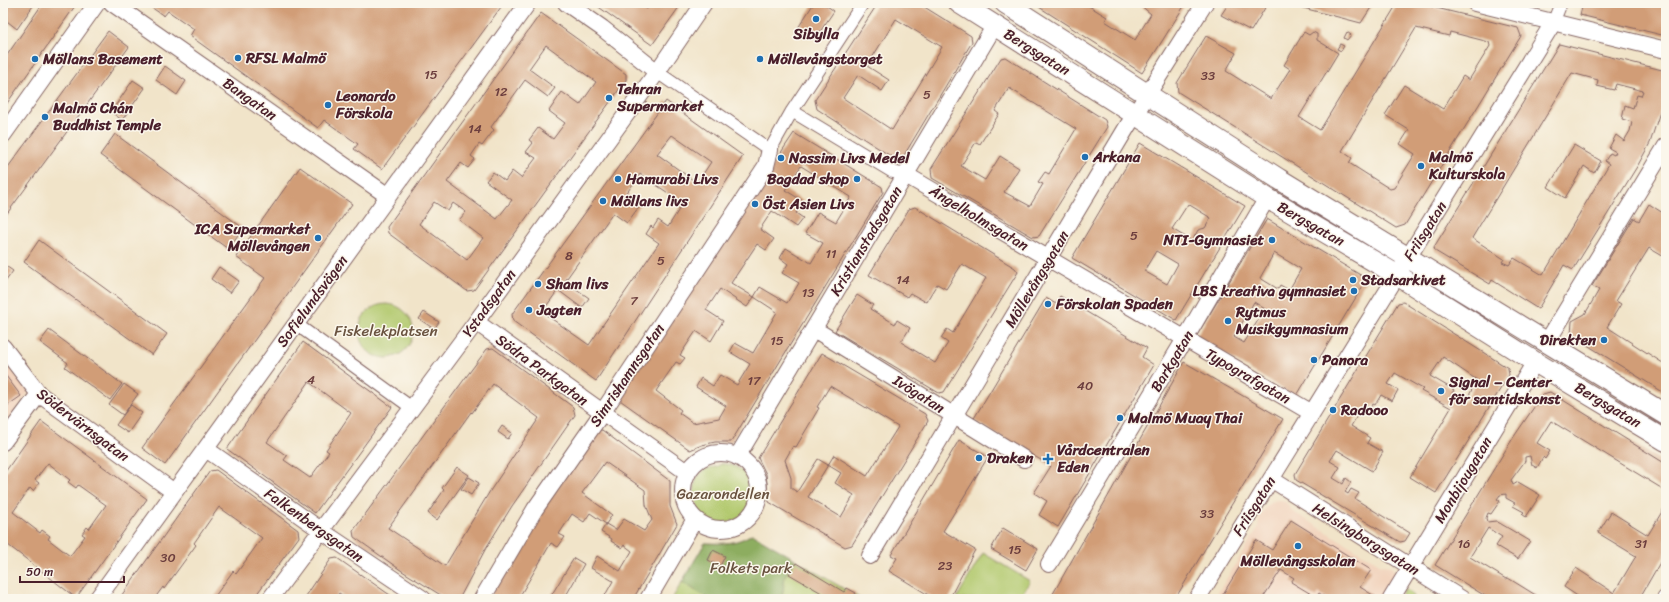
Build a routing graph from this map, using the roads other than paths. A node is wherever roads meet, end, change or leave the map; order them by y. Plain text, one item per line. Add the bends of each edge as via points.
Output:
1 (97, 3) edge
2 (112, 3) edge
3 (528, 3) edge
4 (566, 3) edge
5 (704, 3) edge
6 (863, 3) edge
7 (959, 3) edge
8 (1005, 3) edge
9 (1205, 3) edge
10 (1475, 3) edge
11 (1561, 3) edge
12 (1553, 23) junction
13 (995, 25) junction
14 (1666, 50) edge
15 (657, 72) junction
16 (1147, 94) junction
17 (792, 112) junction
18 (1136, 113) junction
19 (3, 135) edge
20 (1666, 146) edge
21 (770, 150) junction
22 (906, 175) junction
23 (388, 196) junction
24 (1267, 198) junction
25 (1408, 256) junction
26 (1049, 260) junction
27 (1397, 275) junction
28 (476, 322) junction
29 (296, 324) junction
30 (814, 329) junction
31 (1185, 339) junction
32 (1547, 342) junction
33 (3, 347) edge
34 (1536, 362) junction
35 (39, 394) junction
36 (412, 408) junction
37 (602, 413) junction
38 (1312, 413) junction
39 (1666, 415) edge
40 (953, 416) junction
41 (1666, 441) edge
42 (3, 442) edge
43 (206, 449) junction
44 (737, 457) junction
45 (1024, 459) dead end
46 (688, 473) junction
47 (1271, 479) junction
48 (174, 492) junction
49 (695, 519) junction
50 (321, 530) junction
51 (870, 556) dead end
52 (1049, 564) dead end
53 (1411, 568) junction
54 (97, 599) edge
55 (270, 599) edge
56 (423, 599) edge
57 (482, 599) edge
58 (648, 599) edge
59 (1196, 599) edge
60 (1391, 599) edge
61 (1462, 599) edge

1 - 19 street
2 - 23 street, Bangatan
3 - 23 street, Sofielundsvägen
4 - 15 street
5 - 15 street, Ystadsgatan
6 - 17 street
7 - 13 street, Bergsgatan
8 - 16 street, Bergsgatan
9 - 16 street, Möllevångsgatan
10 - 12 street
11 - 12 street, Friisgatan
12 - 14 street
12 - 25 street, Friisgatan
13 - 18 street, Bergsgatan
13 - 22 street, Kristianstadsgatan
15 - 21 street
15 - 28 street, Ystadsgatan
16 - 18 street, Möllevångsgatan
16 - 25 street, Bergsgatan via 1279,179
17 - 21 street
17 - 22 street, Ängelholmsgatan via 893,172
18 - 24 street, Bergsgatan
18 - 26 street, Möllevångsgatan
20 - 32 street
21 - 37 street, Simrishamnsgatan via 766,166
22 - 26 street, Ängelholmsgatan
22 - 30 street, Kristianstadsgatan
23 - 29 street, Sofielundsvägen
24 - 27 street, Bergsgatan
24 - 31 street, Barkgatan
25 - 27 street, Friisgatan
25 - 32 street, Bergsgatan
26 - 31 street, Ängelholmsgatan
26 - 40 street, Möllevångsgatan
27 - 34 street, Bergsgatan
27 - 38 street, Friisgatan
28 - 36 street, Ystadsgatan
28 - 37 street, Södra Parkgatan
29 - 36 street
29 - 43 street, Sofielundsvägen
30 - 40 street, Ivögatan
30 - 44 street, Kristianstadsgatan
31 - 38 street, Typografgatan
31 - 52 street, Barkgatan
32 - 39 street, Bergsgatan
33 - 35 street, Södervärnsgatan
34 - 41 street, Bergsgatan
34 - 53 street, Monbijougatan
35 - 42 street
35 - 48 street, Södervärnsgatan
36 - 50 street, Ystadsgatan
37 - 46 street, Södra Parkgatan
37 - 57 street, Simrishamnsgatan via 535,509
38 - 47 street, Friisgatan
40 - 45 street, Ivögatan
40 - 51 street, Möllevångsgatan
43 - 48 street, Sofielundsvägen
43 - 50 street, Falkenbergsgatan
44 - 46 street via 728,454 709,455 695,464
44 - 49 street via 751,468 757,480 759,493 754,510 743,523 727,529 710,528
46 - 49 street via 684,481 684,498
47 - 53 street, Helsingborgsgatan
47 - 59 street, Friisgatan
48 - 54 street, Sofielundsvägen
49 - 58 street
50 - 55 street, Ystadsgatan
50 - 56 street, Falkenbergsgatan
53 - 60 street, Monbijougatan
53 - 61 street, Helsingborgsgatan

